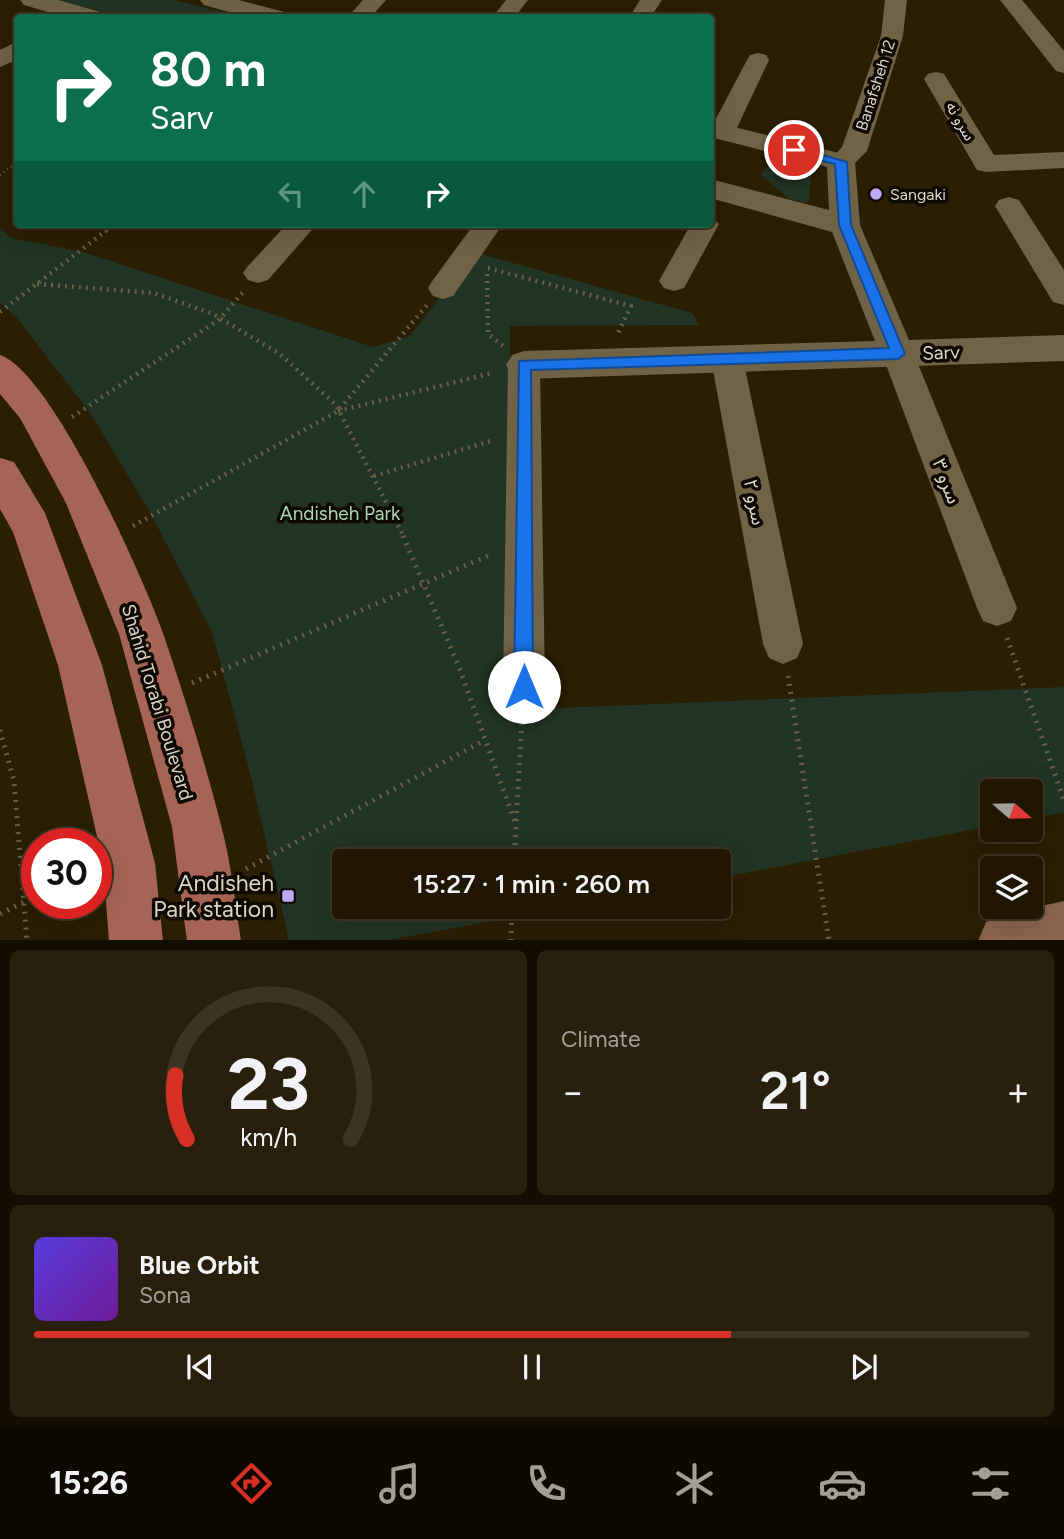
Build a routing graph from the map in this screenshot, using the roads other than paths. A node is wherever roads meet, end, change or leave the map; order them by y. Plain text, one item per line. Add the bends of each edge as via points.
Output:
1 (32, 0) edge
2 (375, 0) edge
3 (517, 0) edge
4 (896, 0) edge
5 (1010, 0) edge
6 (220, 1) edge
7 (67, 14) edge
8 (266, 14) edge
9 (361, 14) edge
10 (505, 14) edge
11 (758, 60) dead end
12 (1064, 66) edge
13 (936, 79) dead end
14 (1064, 160) edge
15 (841, 162) junction
16 (724, 165) edge
17 (1009, 206) dead end
18 (845, 225) junction
19 (299, 228) edge
20 (486, 228) edge
21 (703, 228) edge
22 (258, 273) road end
23 (674, 281) dead end
24 (443, 288) road end
25 (1064, 294) edge
26 (1064, 348) edge
27 (898, 354) junction
28 (727, 359) junction
29 (524, 365) joint
30 (0, 369) edge
31 (0, 474) edge
32 (997, 608) road end
33 (783, 644) road end
34 (524, 687) road end
35 (1064, 928) edge
36 (136, 940) edge
37 (214, 940) edge
38 (1005, 940) edge

1 - 7 street
2 - 9 street
3 - 10 street
4 - 15 street, Banafsheh 12 via 892,36 854,151
5 - 12 street
6 - 8 street
11 - 16 street
13 - 14 street, سرو نه via 986,164
15 - 16 street
15 - 18 street
16 - 18 street
17 - 25 street
18 - 27 street
19 - 22 street
20 - 24 street
21 - 23 street
26 - 27 street, Sarv
27 - 28 street, Sarv
27 - 32 street, سرو ۳
28 - 29 street, Sarv
28 - 33 street, سرو ۲
29 - 34 street
30 - 37 main road, Shahid Torabi Boulevard via 33,408 83,497 141,634 197,827
31 - 36 main road via 31,526 80,664 129,863
35 - 38 main road

